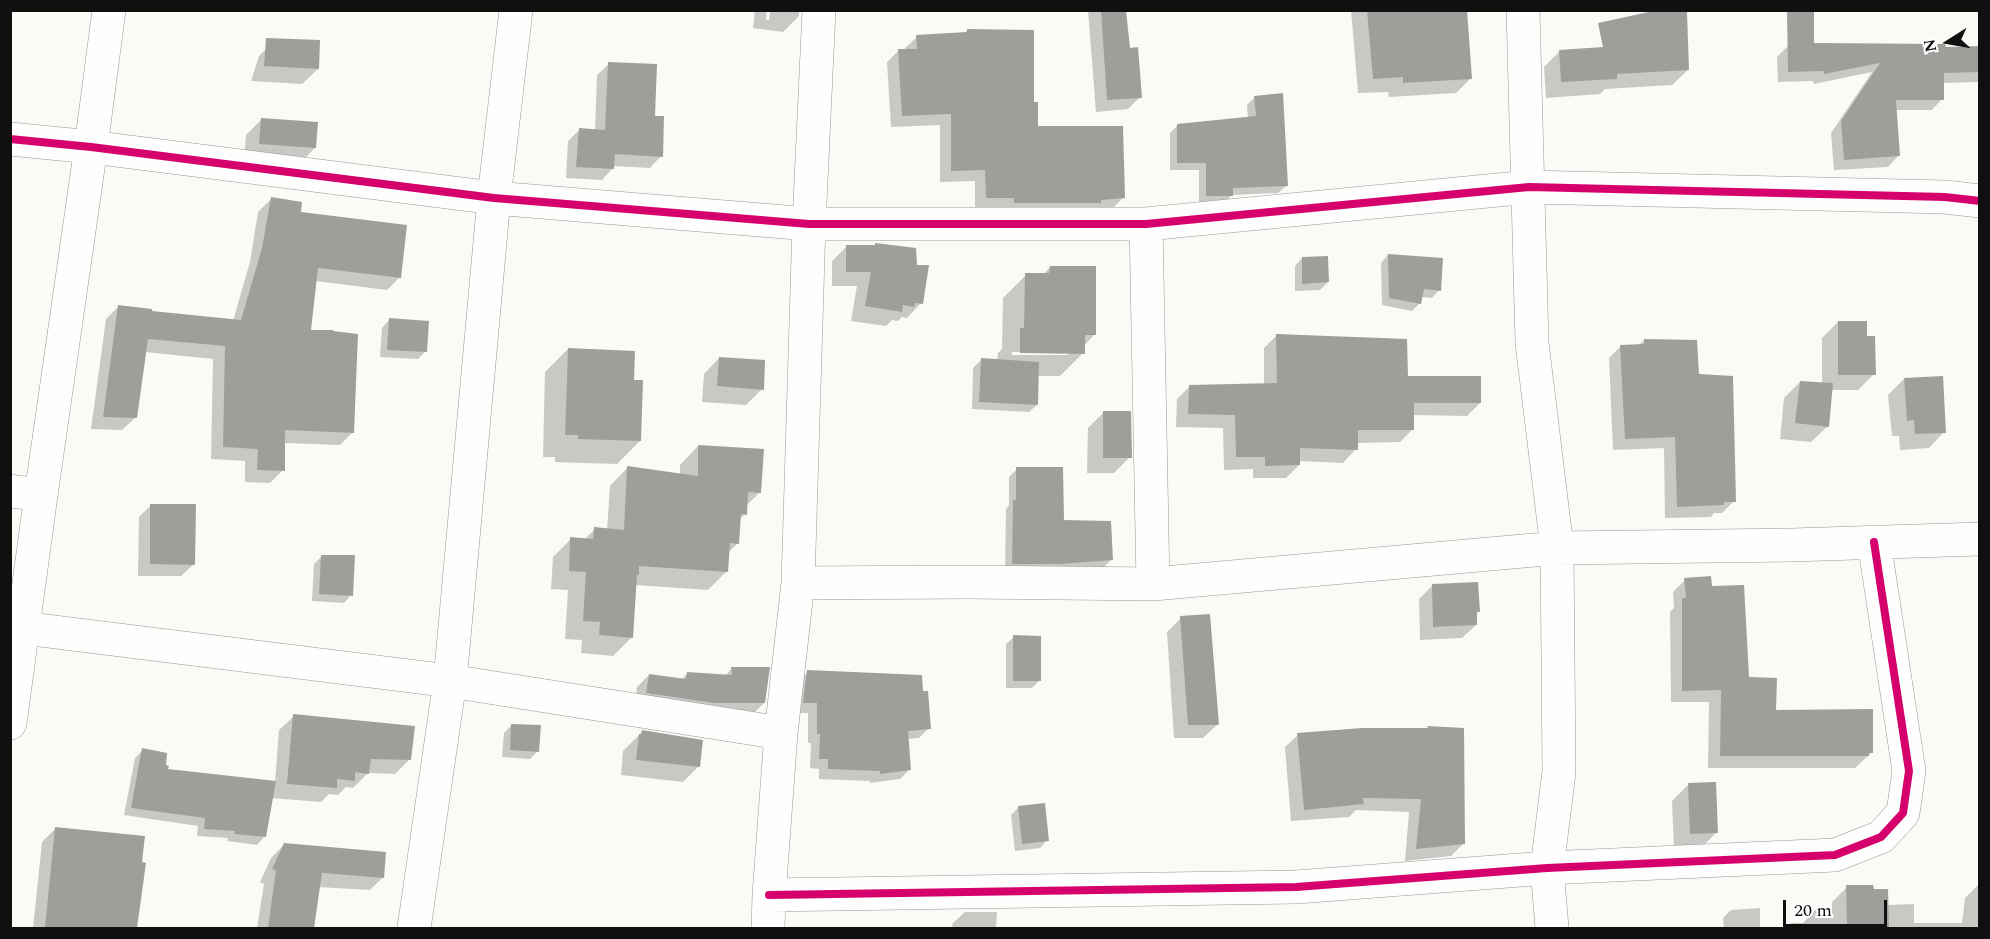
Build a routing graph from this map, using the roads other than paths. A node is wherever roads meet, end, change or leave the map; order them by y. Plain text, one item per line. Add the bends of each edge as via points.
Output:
1 (109, 10) edge
2 (516, 10) edge
3 (819, 10) edge
4 (1523, 10) edge
5 (10, 139) edge
6 (92, 147) junction
7 (1529, 187) junction
8 (494, 198) junction
9 (1980, 201) edge
10 (809, 224) junction
11 (1146, 224) junction
12 (26, 493) edge
13 (1980, 539) edge
14 (1874, 542) junction
15 (1557, 548) junction
16 (798, 583) junction
17 (1153, 584) junction
18 (23, 628) junction
19 (450, 681) junction
20 (10, 723) edge
21 (782, 733) junction
22 (1547, 868) junction
23 (769, 895) junction
24 (414, 928) edge
25 (768, 928) edge
26 (1552, 928) edge

1 - 6 street
2 - 8 street
3 - 10 street
4 - 7 street
5 - 6 street
6 - 8 street
6 - 12 street
7 - 9 street
7 - 11 street
7 - 15 street via 1532,343
8 - 10 street
8 - 19 street
10 - 11 street
10 - 16 street
11 - 17 street
12 - 18 street
13 - 14 street
14 - 15 street
14 - 22 street via 1909,771 1903,813 1881,837 1834,855
15 - 17 street
15 - 22 street via 1559,772
16 - 17 street
16 - 21 street
18 - 19 street
18 - 20 street
19 - 21 street
19 - 24 street
21 - 23 street
22 - 23 street via 1296,887
22 - 26 street
23 - 25 street

